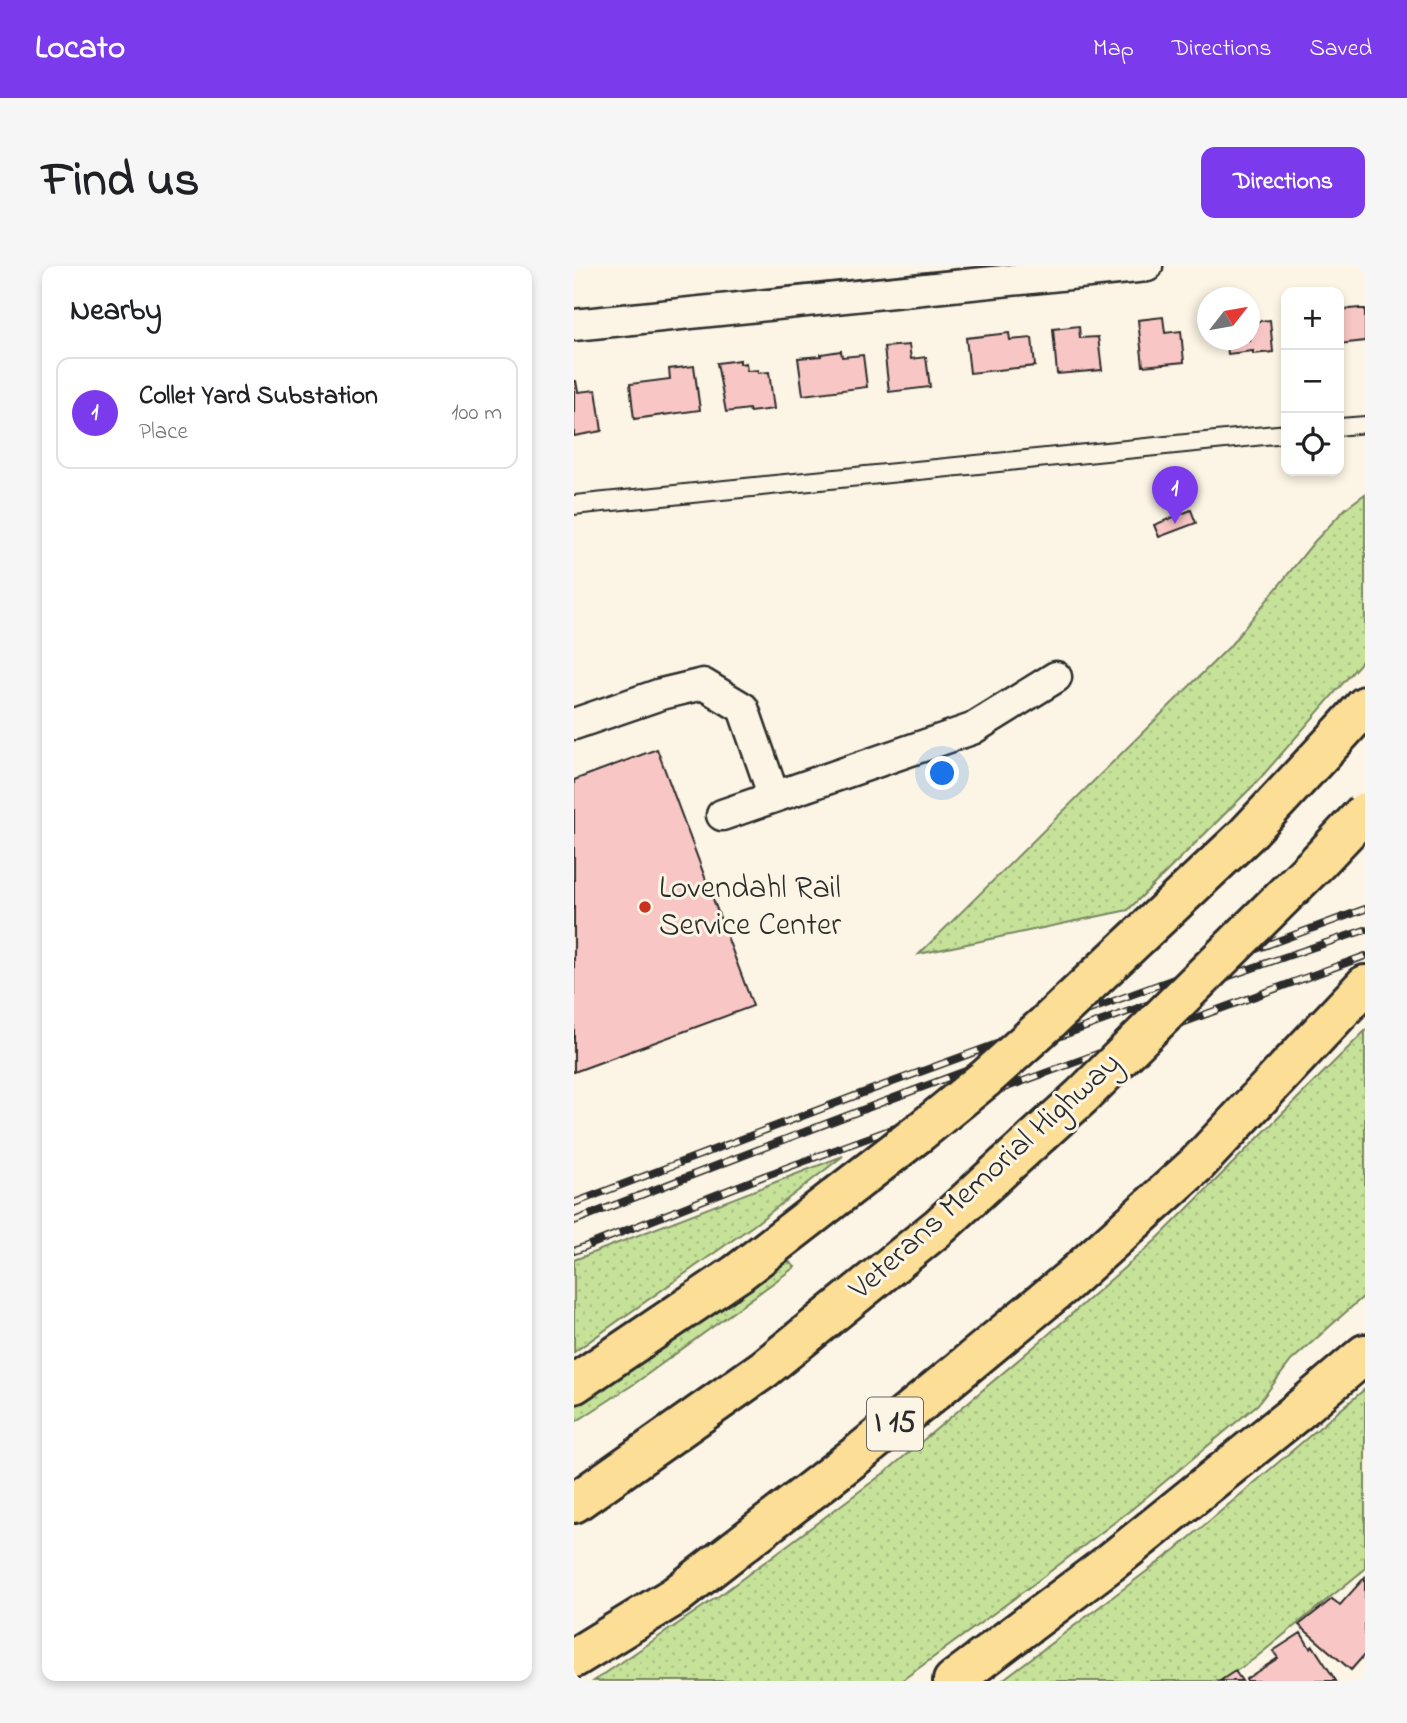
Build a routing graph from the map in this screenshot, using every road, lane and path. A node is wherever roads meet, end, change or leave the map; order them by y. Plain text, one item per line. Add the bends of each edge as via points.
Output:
1 (1147, 266) edge
2 (1109, 268) edge
3 (574, 325) edge
4 (1056, 677) dead end
5 (1365, 706) edge
6 (574, 724) edge
7 (774, 797) junction
8 (1365, 812) edge
9 (722, 815) dead end
10 (1365, 985) edge
11 (1365, 1354) edge
12 (574, 1384) edge
13 (574, 1503) edge
14 (675, 1596) junction
15 (574, 1658) edge
16 (574, 1663) edge
17 (953, 1681) edge

1 - 2 street
2 - 3 street
4 - 7 street via 972,729
5 - 12 highway, bridge via 1247,835 986,1078 738,1273
6 - 7 street via 703,684 743,708
7 - 9 street
8 - 13 highway, Veterans Memorial Highway, bridge via 1092,1086 940,1226 764,1368
10 - 14 highway, I 15 via 1197,1164 1068,1281 862,1451
11 - 17 highway via 1111,1562
14 - 15 highway, I 15
14 - 16 highway

